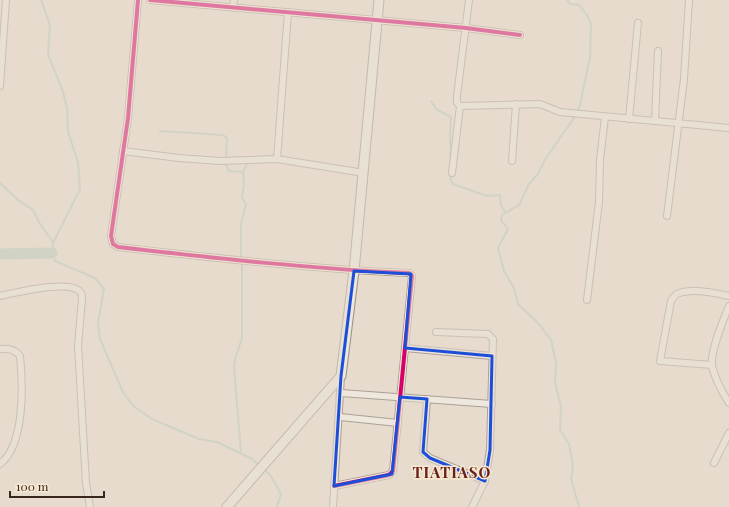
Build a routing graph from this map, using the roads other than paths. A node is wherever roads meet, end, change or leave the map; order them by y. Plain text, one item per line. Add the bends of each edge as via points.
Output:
1 (6, 0) edge
2 (138, 0) edge
3 (150, 0) edge
4 (234, 0) edge
5 (379, 0) edge
6 (469, 0) edge
7 (689, 0) edge
8 (201, 2) edge
9 (232, 8) junction
10 (288, 12) junction
11 (377, 21) junction
12 (638, 24) dead end
13 (466, 28) junction
14 (520, 35) dead end
15 (658, 50) dead end
16 (1, 62) edge
17 (0, 86) edge
18 (516, 104) junction
19 (460, 106) junction
20 (605, 117) junction
21 (629, 119) junction
22 (654, 121) junction
23 (679, 123) junction
24 (729, 128) edge
25 (123, 151) junction
26 (277, 159) junction
27 (512, 161) dead end
28 (364, 173) junction
29 (452, 173) dead end
30 (667, 216) dead end
31 (354, 271) junction
32 (0, 296) edge
33 (729, 296) edge
34 (587, 300) dead end
35 (729, 306) edge
36 (436, 332) dead end
37 (405, 348) junction
38 (0, 349) edge
39 (492, 356) junction
40 (712, 366) junction
41 (341, 376) junction
42 (341, 393) junction
43 (400, 397) junction
44 (427, 399) junction
45 (729, 403) edge
46 (492, 404) junction
47 (340, 417) junction
48 (398, 423) junction
49 (729, 433) edge
50 (714, 463) dead end
51 (0, 464) edge
52 (485, 481) junction
53 (334, 486) junction
54 (90, 507) edge
55 (227, 507) edge
56 (333, 507) edge
57 (472, 507) edge

1 - 16 street
2 - 25 street
3 - 8 street
4 - 9 street
5 - 11 street
6 - 13 street
7 - 23 street
8 - 9 street
9 - 10 street
10 - 11 street
10 - 26 street
11 - 13 street
11 - 28 street
12 - 21 street
13 - 14 street
13 - 19 street via 457,96 457,103
15 - 22 street
16 - 17 street
18 - 19 street
18 - 20 street via 540,104 560,112
18 - 27 street
19 - 29 street
20 - 21 street
20 - 34 street via 599,202
21 - 22 street
22 - 23 street
23 - 24 street
23 - 30 street
25 - 26 street via 220,161
25 - 31 street via 111,236 111,241 118,247
26 - 28 street
28 - 31 street
31 - 37 street via 411,274
31 - 41 street
32 - 54 street via 66,286 81,293 78,346 86,483
33 - 40 street via 687,292 677,294 671,301 660,361
35 - 40 street via 722,321
36 - 39 street via 488,334 492,339
37 - 39 street
37 - 43 street
38 - 51 street via 8,348 20,356 23,387 14,447
39 - 46 street
40 - 45 street via 721,391
41 - 42 street
41 - 55 street
42 - 43 street
42 - 47 street
43 - 44 street
43 - 48 street
44 - 46 street
44 - 52 street via 423,452 430,458
46 - 52 street via 490,450
47 - 48 street
47 - 53 street
48 - 53 street via 392,474
49 - 50 street
52 - 57 street
53 - 56 street

